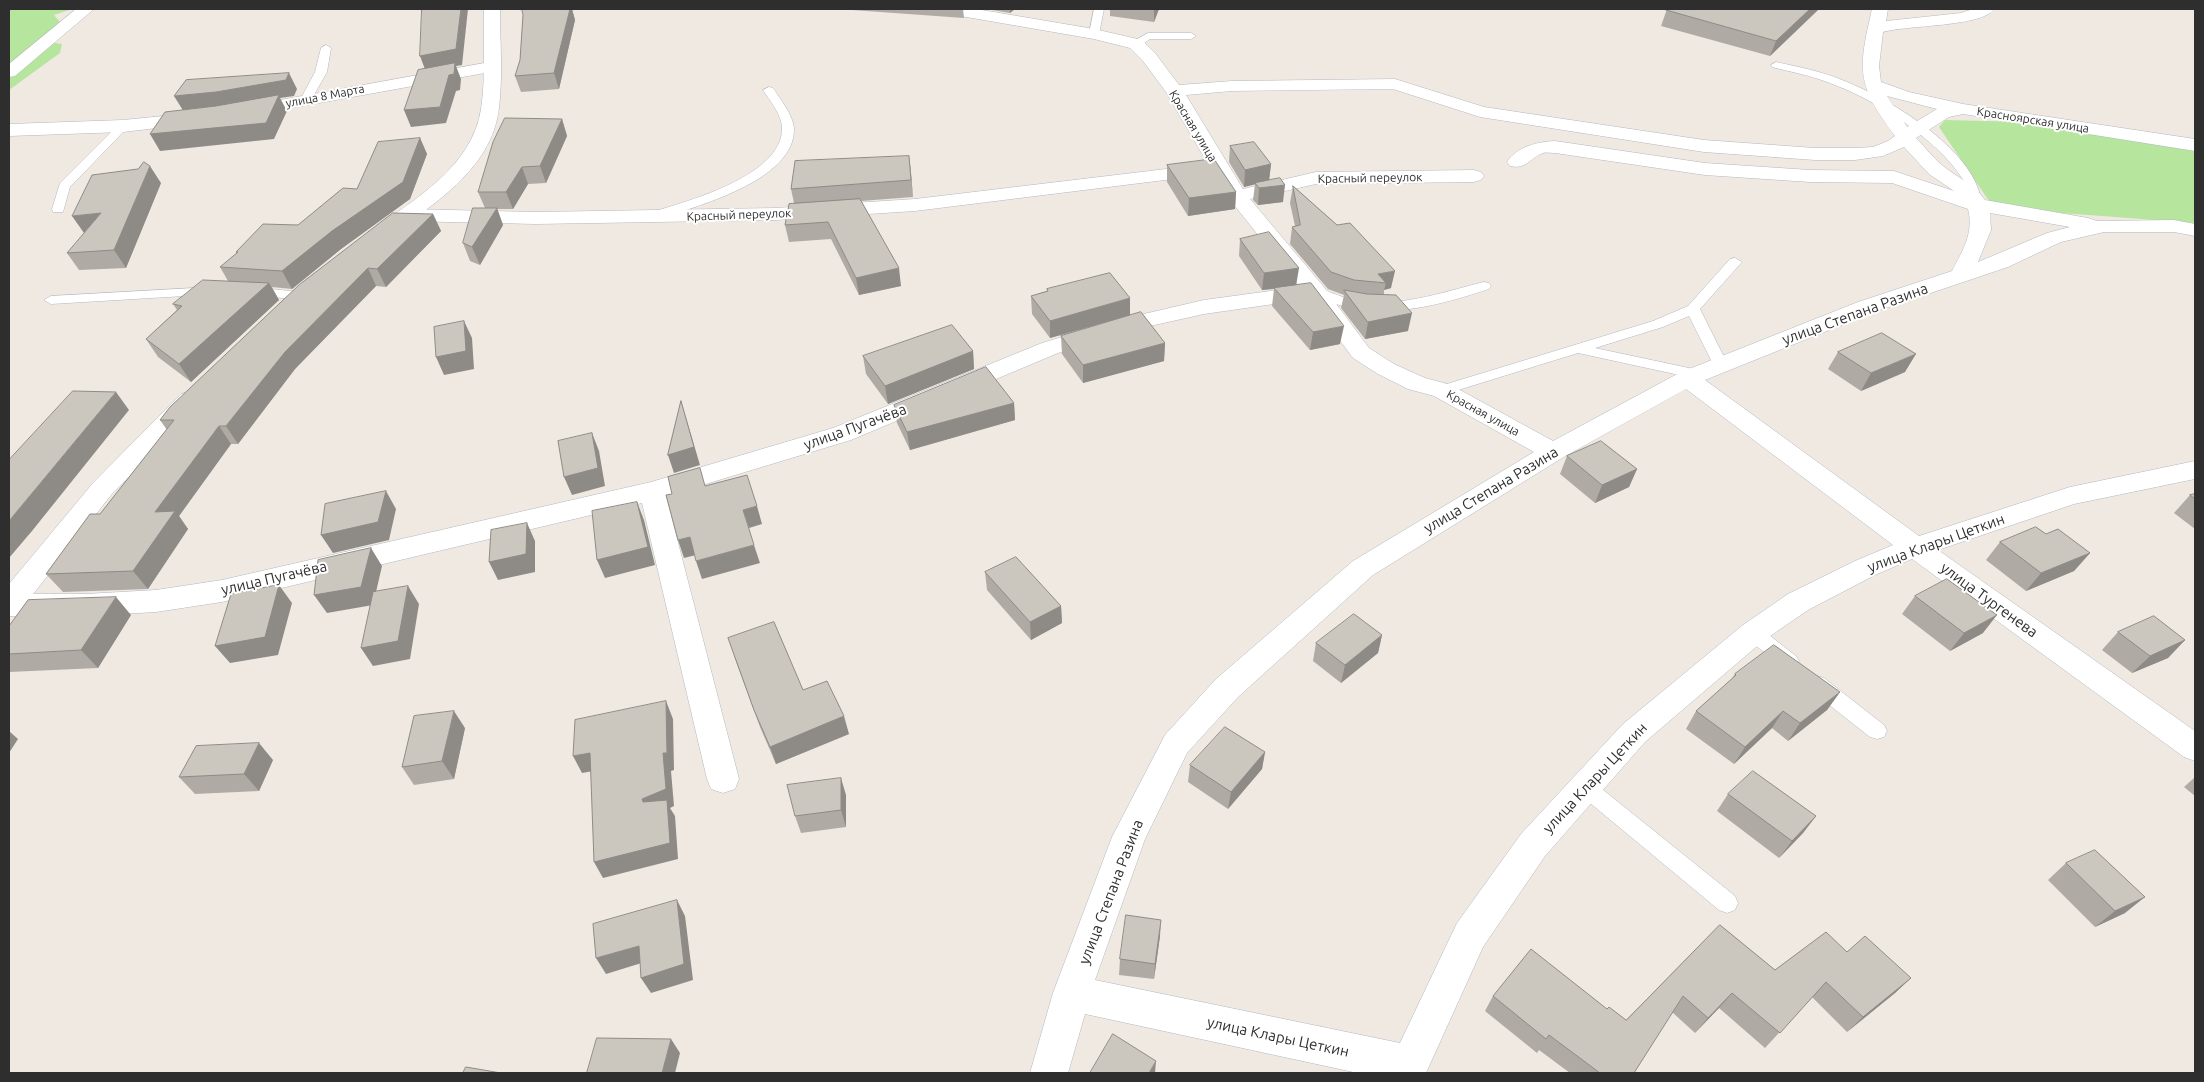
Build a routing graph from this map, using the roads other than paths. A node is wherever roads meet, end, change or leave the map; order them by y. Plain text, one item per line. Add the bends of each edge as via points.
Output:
1 (86, 9) edge
2 (492, 9) edge
3 (949, 9) edge
4 (1100, 9) edge
5 (1880, 9) edge
6 (1986, 9) edge
7 (1877, 29) junction
8 (1094, 34) junction
9 (1145, 36) junction
10 (1191, 36) dead end
11 (326, 48) dead end
12 (1776, 65) dead end
13 (490, 68) junction
14 (9, 72) edge
15 (1873, 85) junction
16 (769, 90) dead end
17 (1174, 91) junction
18 (306, 100) junction
19 (1884, 105) junction
20 (1963, 109) junction
21 (234, 114) edge
22 (208, 117) edge
23 (123, 126) junction
24 (9, 130) edge
25 (1912, 133) junction
26 (2195, 145) edge
27 (1517, 162) dead end
28 (1218, 168) junction
29 (1474, 176) dead end
30 (1237, 196) junction
31 (1976, 203) junction
32 (58, 209) dead end
33 (407, 215) junction
34 (649, 217) junction
35 (2104, 226) junction
36 (2195, 230) edge
37 (358, 249) edge
38 (1735, 262) dead end
39 (1961, 275) junction
40 (1484, 286) dead end
41 (307, 290) joint
42 (1315, 291) junction
43 (51, 300) dead end
44 (1693, 308) junction
45 (279, 316) edge
46 (1578, 349) junction
47 (1702, 372) junction
48 (202, 388) edge
49 (1442, 390) junction
50 (1553, 452) junction
51 (2195, 470) edge
52 (652, 491) junction
53 (1915, 547) junction
54 (9, 604) edge
55 (1753, 633) junction
56 (1878, 731) dead end
57 (2195, 748) edge
58 (723, 778) dead end
59 (1585, 787) junction
60 (1727, 903) dead end
61 (1072, 993) junction
62 (1417, 1069) edge
63 (1049, 1073) edge

1 - 14 street
2 - 13 street
3 - 8 street
4 - 8 lane
5 - 7 street
6 - 7 street via 1948,19 1901,21
7 - 15 street via 1870,67
8 - 9 street
9 - 10 lane
9 - 17 street, Красная улица via 1149,57
11 - 18 lane via 321,72
12 - 19 lane via 1837,81
13 - 18 street, улица 8 Марта
13 - 33 street via 490,111 479,142 446,185
15 - 19 street
15 - 20 street, Красноярская улица via 1904,96
16 - 34 lane via 788,130 785,144 769,165 752,178 723,192
17 - 25 street via 1232,86 1395,84 1480,112 1518,120 1754,151 1876,152 1895,145
17 - 28 street, Красная улица
18 - 21 street, улица 8 Марта
19 - 25 street
20 - 25 street via 1950,110
20 - 26 street, Красноярская улица
22 - 23 street
23 - 24 street
23 - 32 lane via 64,186
25 - 31 street via 1935,169 1967,192
27 - 31 street via 1538,148 1554,146 1705,169 1810,176 1894,177
28 - 30 street, Красная улица
28 - 34 street, Красный переулок via 915,205 775,214
29 - 30 street, Красный переулок via 1316,178
30 - 42 street, Красная улица
31 - 35 street
31 - 39 street via 1981,228
33 - 34 street, Красный переулок
33 - 37 street
35 - 36 street, улица Степана Разина via 2174,226
35 - 39 street, улица Степана Разина via 2054,237 2000,262
38 - 44 lane
39 - 47 street, улица Степана Разина via 1866,307
40 - 42 lane via 1412,306 1348,303
41 - 43 lane
41 - 45 street
42 - 49 street, Красная улица via 1361,353 1386,370 1417,384
42 - 52 street, улица Пугачёва via 1204,307 1126,325 1050,348 842,434
44 - 46 lane via 1658,324
44 - 47 lane
46 - 47 lane
46 - 49 lane
47 - 50 street, улица Степана Разина
47 - 53 street, улица Тургенева
48 - 54 street via 102,489
49 - 50 street, Красная улица
50 - 61 street, улица Степана Разина via 1364,568 1227,688 1176,744 1129,838
51 - 53 street, улица Клары Цеткин via 2070,496
52 - 54 street, улица Пугачёва via 222,591 156,601 85,605
52 - 58 street
53 - 55 street, улица Клары Цеткин via 1798,602
53 - 57 street, улица Тургенева
55 - 56 lane
55 - 59 street, улица Клары Цеткин via 1634,733
59 - 60 lane
59 - 62 street, улица Клары Цеткин via 1533,845 1470,935
61 - 62 street, улица Клары Цеткин
61 - 63 street, улица Степана Разина

